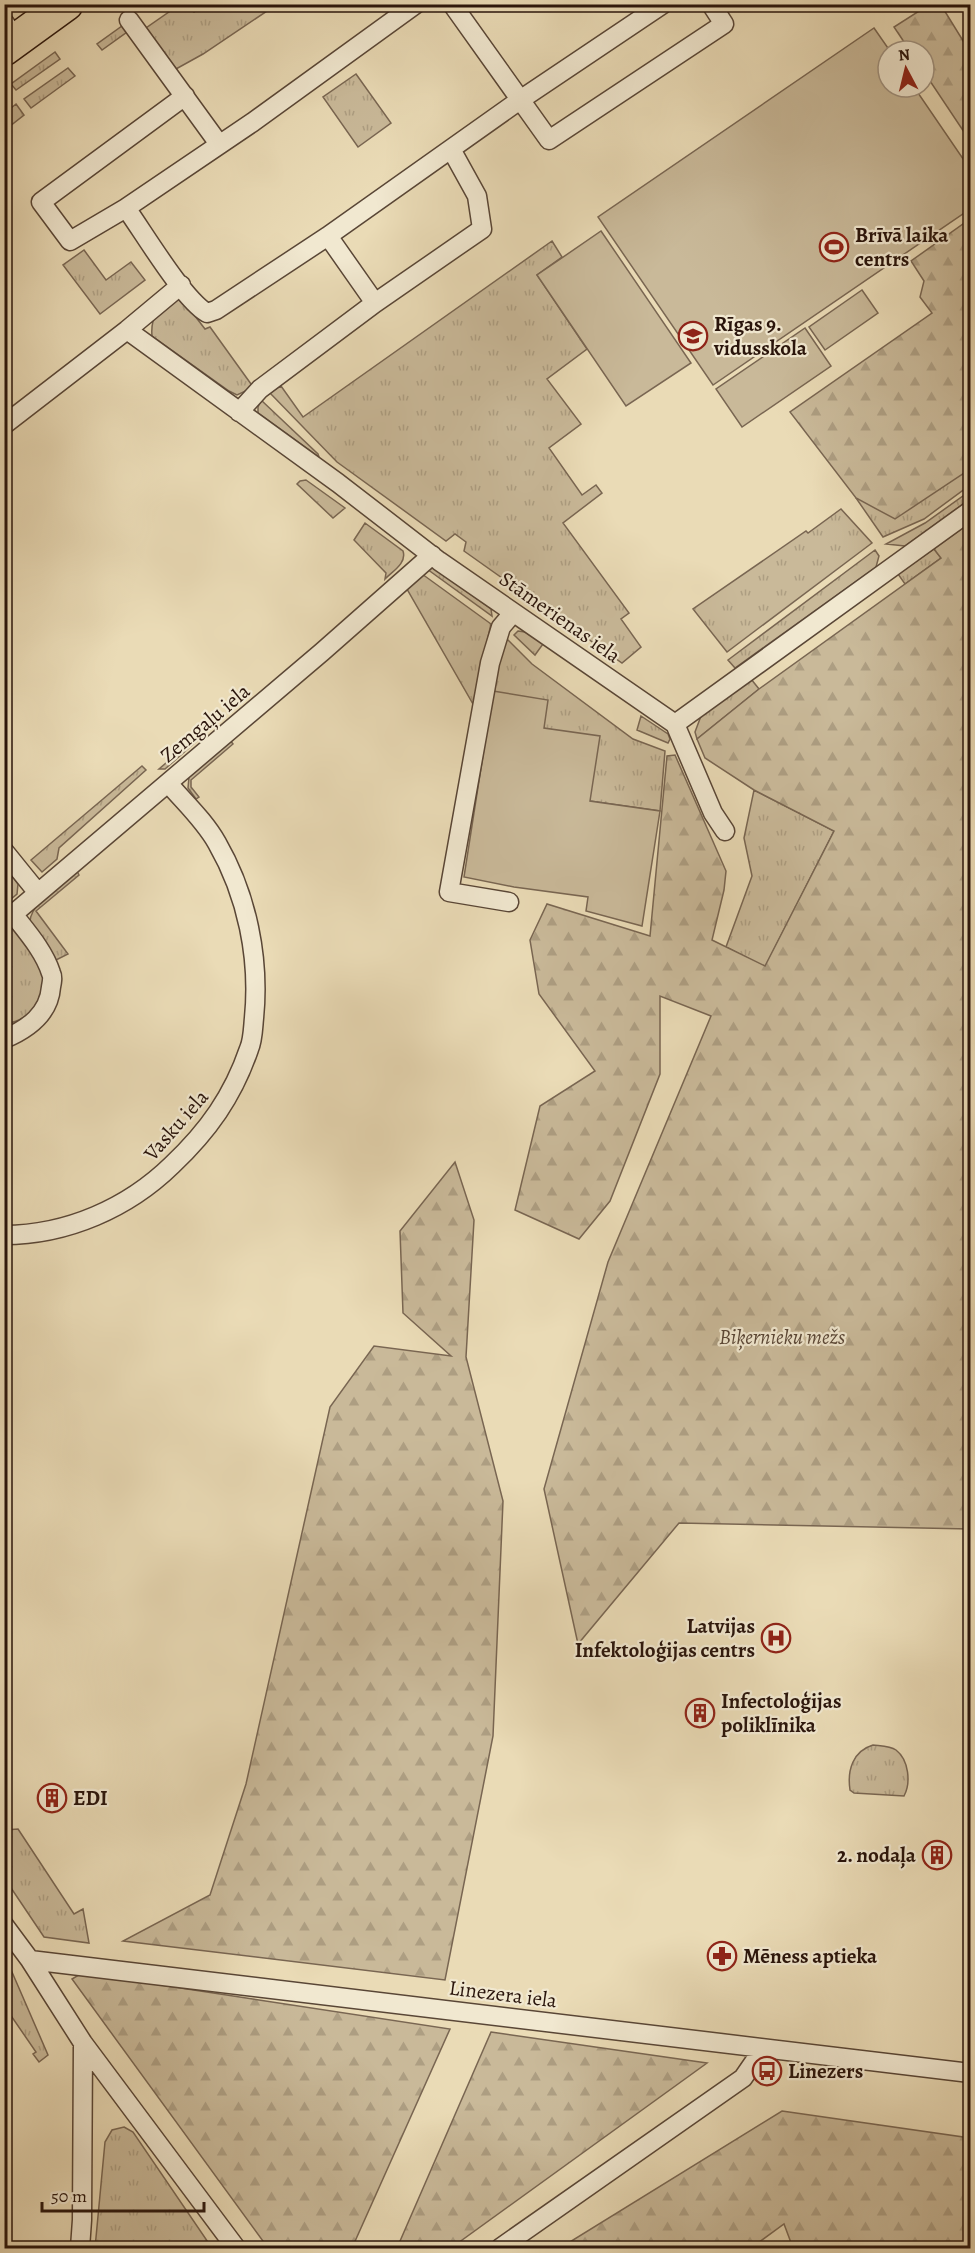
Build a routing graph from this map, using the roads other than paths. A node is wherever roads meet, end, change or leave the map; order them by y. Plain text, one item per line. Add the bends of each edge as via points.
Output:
1 (66, 4) edge
2 (417, 4) edge
3 (452, 4) edge
4 (663, 4) edge
5 (711, 4) edge
6 (129, 20) dead end
7 (9, 37) edge
8 (185, 96) junction
9 (520, 100) junction
10 (219, 144) junction
11 (451, 149) junction
12 (126, 207) junction
13 (328, 236) junction
14 (181, 285) junction
15 (375, 303) junction
16 (128, 330) junction
17 (239, 412) junction
18 (4, 425) edge
19 (970, 511) edge
20 (432, 555) junction
21 (513, 613) junction
22 (675, 724) junction
23 (168, 783) junction
24 (725, 831) dead end
25 (4, 851) edge
26 (39, 893) junction
27 (509, 902) dead end
28 (9, 918) edge
29 (4, 1039) edge
30 (4, 1234) edge
31 (4, 1925) edge
32 (30, 1960) junction
33 (83, 2043) junction
34 (763, 2049) junction
35 (970, 2073) edge
36 (80, 2248) edge
37 (236, 2248) edge
38 (500, 2248) edge

1 - 7 highway
2 - 10 street
3 - 9 street
4 - 9 street
5 - 9 street via 724,24 549,140
6 - 8 street
8 - 10 street
8 - 12 street via 41,201 70,241
9 - 11 street
10 - 12 street
11 - 13 street
11 - 15 street via 477,196 482,229
12 - 14 street
13 - 14 street via 216,310 207,313 200,309
13 - 15 street
14 - 16 street
15 - 17 street via 260,389
16 - 17 street, Stāmerienas iela
16 - 18 street
17 - 20 street, Stāmerienas iela
19 - 22 street
20 - 21 street, Stāmerienas iela
20 - 23 street, Zemgaļu iela
21 - 22 street, Stāmerienas iela
21 - 27 street via 501,627 490,663 449,892
22 - 24 street via 712,813
23 - 26 street, Zemgaļu iela
23 - 30 street, Vasku iela via 217,843 242,898 257,990 250,1047 227,1101 196,1143 155,1182 112,1209 76,1224
25 - 26 street
26 - 28 street, Zemgaļu iela
28 - 29 street via 37,946 52,975 51,997 42,1013 24,1031
31 - 32 street
32 - 33 street
32 - 34 street, Linezera iela
33 - 36 street
33 - 37 street
34 - 35 street, Linezera iela
34 - 38 street via 743,2078

